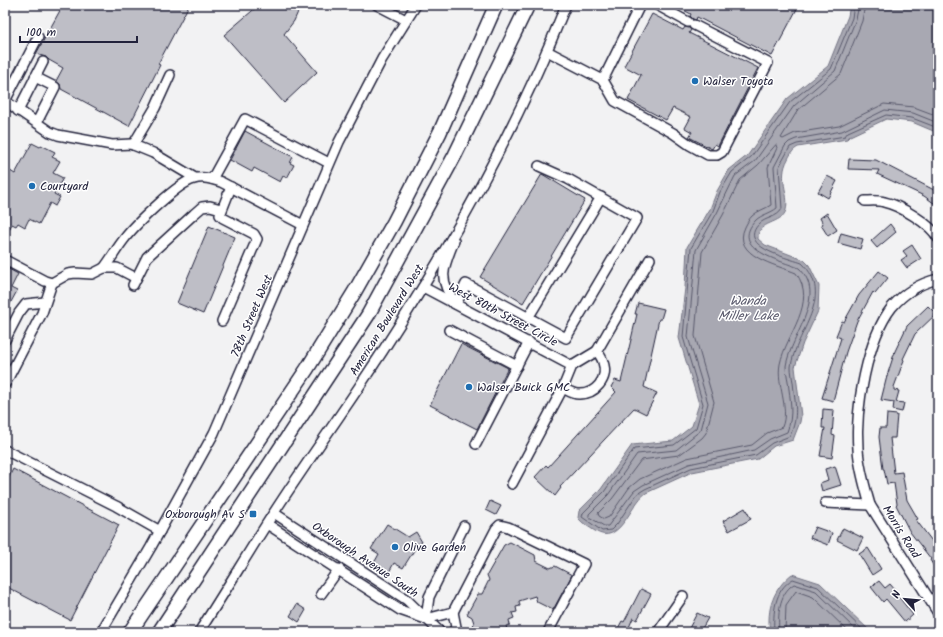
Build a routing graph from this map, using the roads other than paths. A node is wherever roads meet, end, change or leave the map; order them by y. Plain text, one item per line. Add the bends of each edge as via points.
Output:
1 (377, 5) edge
2 (416, 5) edge
3 (496, 5) edge
4 (518, 5) edge
5 (528, 5) edge
6 (566, 5) edge
7 (640, 5) edge
8 (657, 5) edge
9 (406, 20) junction
10 (38, 36) dead end
11 (547, 51) junction
12 (43, 62) dead end
13 (170, 75) dead end
14 (35, 77) junction
15 (603, 80) junction
16 (482, 96) junction
17 (18, 110) junction
18 (37, 122) junction
19 (133, 145) junction
20 (329, 163) junction
21 (539, 166) dead end
22 (195, 178) junction
23 (212, 179) junction
24 (231, 187) junction
25 (601, 197) junction
26 (864, 201) dead end
27 (470, 203) junction
28 (221, 210) junction
29 (303, 225) junction
30 (938, 238) edge
31 (650, 259) dead end
32 (5, 260) edge
33 (104, 268) junction
34 (938, 279) edge
35 (52, 283) junction
36 (423, 287) junction
37 (45, 302) junction
38 (456, 304) junction
39 (528, 318) junction
40 (222, 321) dead end
41 (449, 330) dead end
42 (5, 340) edge
43 (530, 342) junction
44 (598, 350) junction
45 (517, 366) junction
46 (572, 366) junction
47 (5, 384) edge
48 (562, 388) junction
49 (476, 444) dead end
50 (5, 450) edge
51 (512, 484) dead end
52 (825, 503) dead end
53 (870, 505) junction
54 (274, 513) junction
55 (267, 524) junction
56 (464, 526) dead end
57 (160, 532) junction
58 (339, 569) junction
59 (321, 594) dead end
60 (684, 596) dead end
61 (453, 612) junction
62 (938, 612) edge
63 (426, 619) junction
64 (101, 632) edge
65 (130, 632) edge
66 (159, 632) edge
67 (199, 632) edge
68 (440, 632) edge
69 (453, 632) edge
70 (548, 632) edge
71 (658, 632) edge

1 - 9 street
2 - 9 street, 78th Street West
3 - 65 highway via 440,132 355,291 307,369
4 - 16 highway
5 - 16 highway
6 - 11 street, American Boulevard West
7 - 15 street
8 - 15 street via 768,64 722,152 708,155 615,102
9 - 20 street, 78th Street West via 382,59
10 - 17 street via 5,102
11 - 15 street
11 - 27 street, American Boulevard West
12 - 14 street
13 - 19 street via 155,108
14 - 17 street
14 - 18 street via 56,87
16 - 66 highway via 455,155 368,315
17 - 18 street
18 - 19 street via 50,132 76,140
19 - 22 street via 153,153
20 - 23 street via 245,118
20 - 29 street, 78th Street West
21 - 25 street
22 - 23 street
22 - 33 street via 176,189 136,227
23 - 24 street
24 - 28 street
24 - 29 street
25 - 39 street
25 - 39 street via 637,218 580,316 566,338
26 - 30 street via 884,202 917,217
27 - 36 street, American Boulevard West
27 - 38 street via 443,268 444,285
28 - 33 street via 210,206 202,207 147,257 134,282 117,268
28 - 40 street via 220,215 223,218 254,234 257,239
29 - 57 street, 78th Street West via 228,404
31 - 44 street
32 - 35 street via 45,282
33 - 35 street via 92,274 68,274
34 - 53 street, Morris Road via 915,288 892,307 877,336 862,382 858,405 858,450
35 - 37 street
36 - 38 street, West 80th Street Circle
36 - 54 street, American Boulevard West via 360,387
37 - 42 street via 26,304
37 - 47 street via 42,313
38 - 39 street via 466,284
38 - 43 street, West 80th Street Circle
41 - 45 street
43 - 45 street
43 - 46 street, West 80th Street Circle
44 - 46 street
44 - 48 street via 604,363 603,378 597,388 588,393 577,394
45 - 49 street
46 - 48 street
48 - 51 street
50 - 57 street via 116,506
52 - 53 street
53 - 62 street, Morris Road
54 - 55 street, American Boulevard West
54 - 63 street, Oxborough Avenue South via 407,600
55 - 58 street, Oxborough Avenue South
55 - 67 street, American Boulevard West
56 - 63 street via 429,596
57 - 64 street, 78th Street West
58 - 59 street
58 - 63 street, Oxborough Avenue South via 400,610
60 - 71 street
61 - 63 street
61 - 69 street via 456,627
61 - 70 street via 500,525 584,564
63 - 68 street

